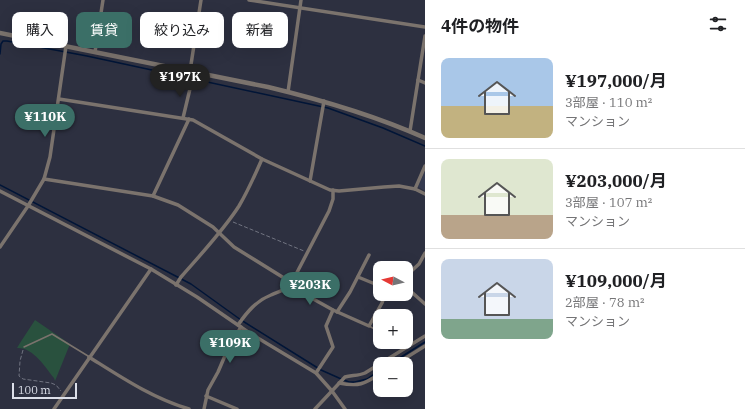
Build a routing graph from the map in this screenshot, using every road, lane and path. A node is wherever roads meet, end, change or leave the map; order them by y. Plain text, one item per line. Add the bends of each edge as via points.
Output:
1 (103, 0) edge
2 (201, 0) edge
3 (249, 0) edge
4 (301, 0) edge
5 (300, 8) junction
6 (425, 27) edge
7 (0, 33) edge
8 (12, 35) edge
9 (425, 36) edge
10 (68, 46) edge
11 (66, 48) edge
12 (95, 52) junction
13 (192, 72) junction
14 (418, 80) junction
15 (425, 83) edge
16 (288, 92) junction
17 (59, 99) junction
18 (323, 103) junction
19 (183, 118) junction
20 (189, 120) junction
21 (410, 131) junction
22 (425, 138) edge
23 (262, 159) junction
24 (425, 166) edge
25 (44, 179) junction
26 (310, 181) junction
27 (415, 189) junction
28 (333, 190) junction
29 (0, 191) edge
30 (425, 194) edge
31 (153, 196) junction
32 (28, 205) junction
33 (229, 220) junction
34 (219, 233) junction
35 (0, 247) edge
36 (308, 253) junction
37 (425, 253) edge
38 (369, 255) dead end
39 (151, 269) junction
40 (413, 270) edge
41 (358, 277) junction
42 (177, 283) junction
43 (373, 283) edge
44 (290, 286) junction
45 (413, 293) edge
46 (383, 301) edge
47 (425, 304) edge
48 (335, 311) junction
49 (239, 325) junction
50 (369, 326) junction
51 (373, 328) edge
52 (425, 336) edge
53 (413, 343) edge
54 (425, 346) edge
55 (24, 347) joint
56 (403, 349) edge
57 (89, 357) junction
58 (407, 357) edge
59 (316, 372) junction
60 (373, 378) edge
61 (340, 382) junction
62 (332, 391) junction
63 (64, 394) junction
64 (206, 396) junction
65 (54, 409) edge
66 (188, 409) edge
67 (204, 409) edge
68 (238, 409) edge
69 (315, 409) edge
70 (345, 409) edge

1 - 12 street
2 - 13 street
3 - 5 street
4 - 5 street
5 - 6 street
5 - 16 street
7 - 8 street
9 - 14 street
10 - 12 street
11 - 17 street
12 - 13 street
13 - 16 street
13 - 19 street
14 - 15 street
14 - 21 street
16 - 18 street
17 - 19 street
17 - 25 street
18 - 21 street via 377,118
18 - 26 street
19 - 20 street
20 - 23 street via 197,122
20 - 31 street
21 - 22 street
23 - 26 street
23 - 33 street
24 - 27 street
25 - 31 street
25 - 32 street
26 - 28 street
27 - 28 street via 393,186
27 - 30 street
28 - 36 street via 332,204
29 - 32 street
31 - 34 street via 178,205
32 - 35 street
32 - 39 street
33 - 34 street
33 - 36 path
34 - 42 street
34 - 44 street via 234,247 284,278
36 - 44 street
37 - 40 street
38 - 41 street
39 - 42 street
39 - 57 street
41 - 43 street
41 - 48 street
42 - 49 street
44 - 48 street
44 - 49 street via 259,301 243,317
45 - 47 street
46 - 50 street
48 - 50 street
48 - 59 street via 326,326 333,347
49 - 59 street
49 - 64 street
50 - 51 lane
52 - 53 street
54 - 58 street
55 - 57 lane via 52,334
55 - 63 path via 19,376 56,385
56 - 61 street via 365,373 347,376
57 - 63 street
57 - 66 street via 136,386
59 - 62 street
60 - 61 street via 360,384
61 - 62 street
62 - 69 street
62 - 70 street
63 - 65 street
64 - 67 street
64 - 68 street

